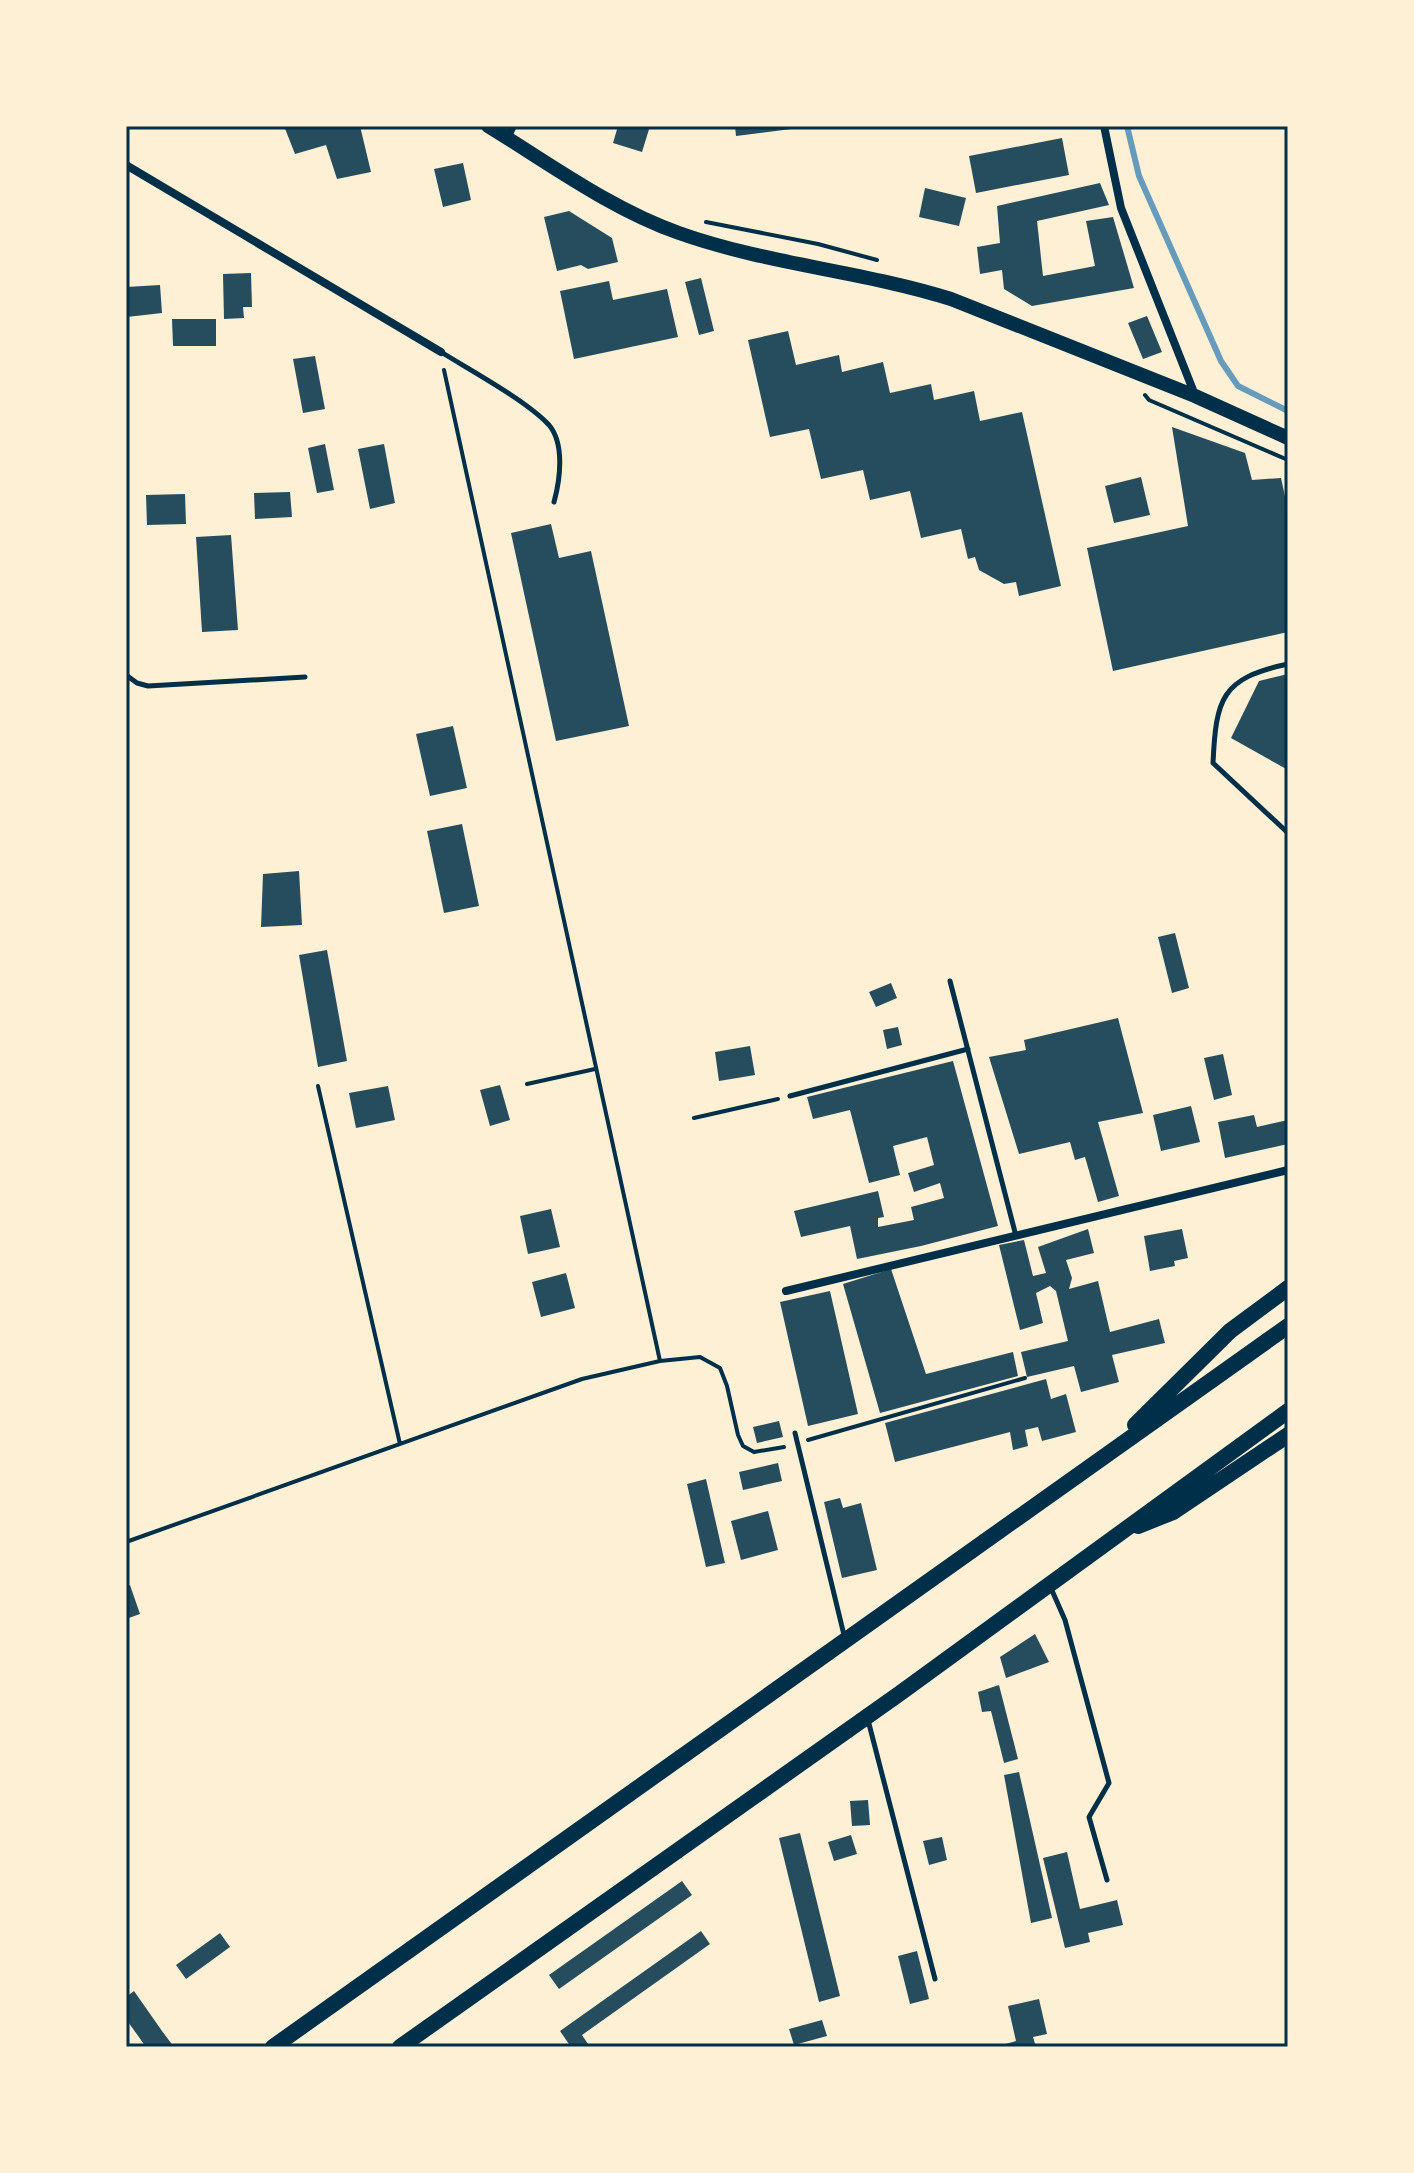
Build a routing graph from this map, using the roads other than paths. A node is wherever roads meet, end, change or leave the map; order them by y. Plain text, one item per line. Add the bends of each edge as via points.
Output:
1 (488, 126) edge
2 (1104, 126) edge
3 (510, 132) edge
4 (126, 165) edge
5 (441, 352) joint
6 (1195, 396) junction
7 (1288, 438) edge
8 (554, 502) dead end
9 (1288, 664) edge
10 (126, 675) edge
11 (305, 677) dead end
12 (1288, 833) edge
13 (950, 981) dead end
14 (968, 1049) junction
15 (790, 1096) road end
16 (1288, 1170) edge
17 (1016, 1236) junction
18 (1288, 1288) edge
19 (786, 1291) dead end
20 (1288, 1326) edge
21 (1288, 1411) edge
22 (795, 1433) dead end
23 (1288, 1435) edge
24 (1100, 1459) junction
25 (1118, 1533) junction
26 (1049, 1583) junction
27 (845, 1640) junction
28 (867, 1717) junction
29 (1107, 1880) dead end
30 (935, 1979) dead end
31 (273, 2047) edge
32 (400, 2047) edge

1 - 3 street
2 - 6 street via 1121,208
3 - 6 street via 599,195 677,233 910,286
4 - 5 street
5 - 8 lane via 550,426 559,453
6 - 7 street
9 - 12 lane via 1241,678 1225,694 1215,724 1213,763
10 - 11 lane via 148,686
13 - 14 lane
14 - 15 lane
14 - 17 lane
16 - 17 street
17 - 19 street
18 - 24 main road via 1230,1331
20 - 24 main road
21 - 25 main road
22 - 27 lane
23 - 25 main road via 1173,1512
24 - 27 main road
25 - 26 main road
26 - 28 main road
26 - 29 lane via 1065,1620 1109,1783 1089,1817
27 - 31 main road
28 - 30 lane
28 - 32 main road

